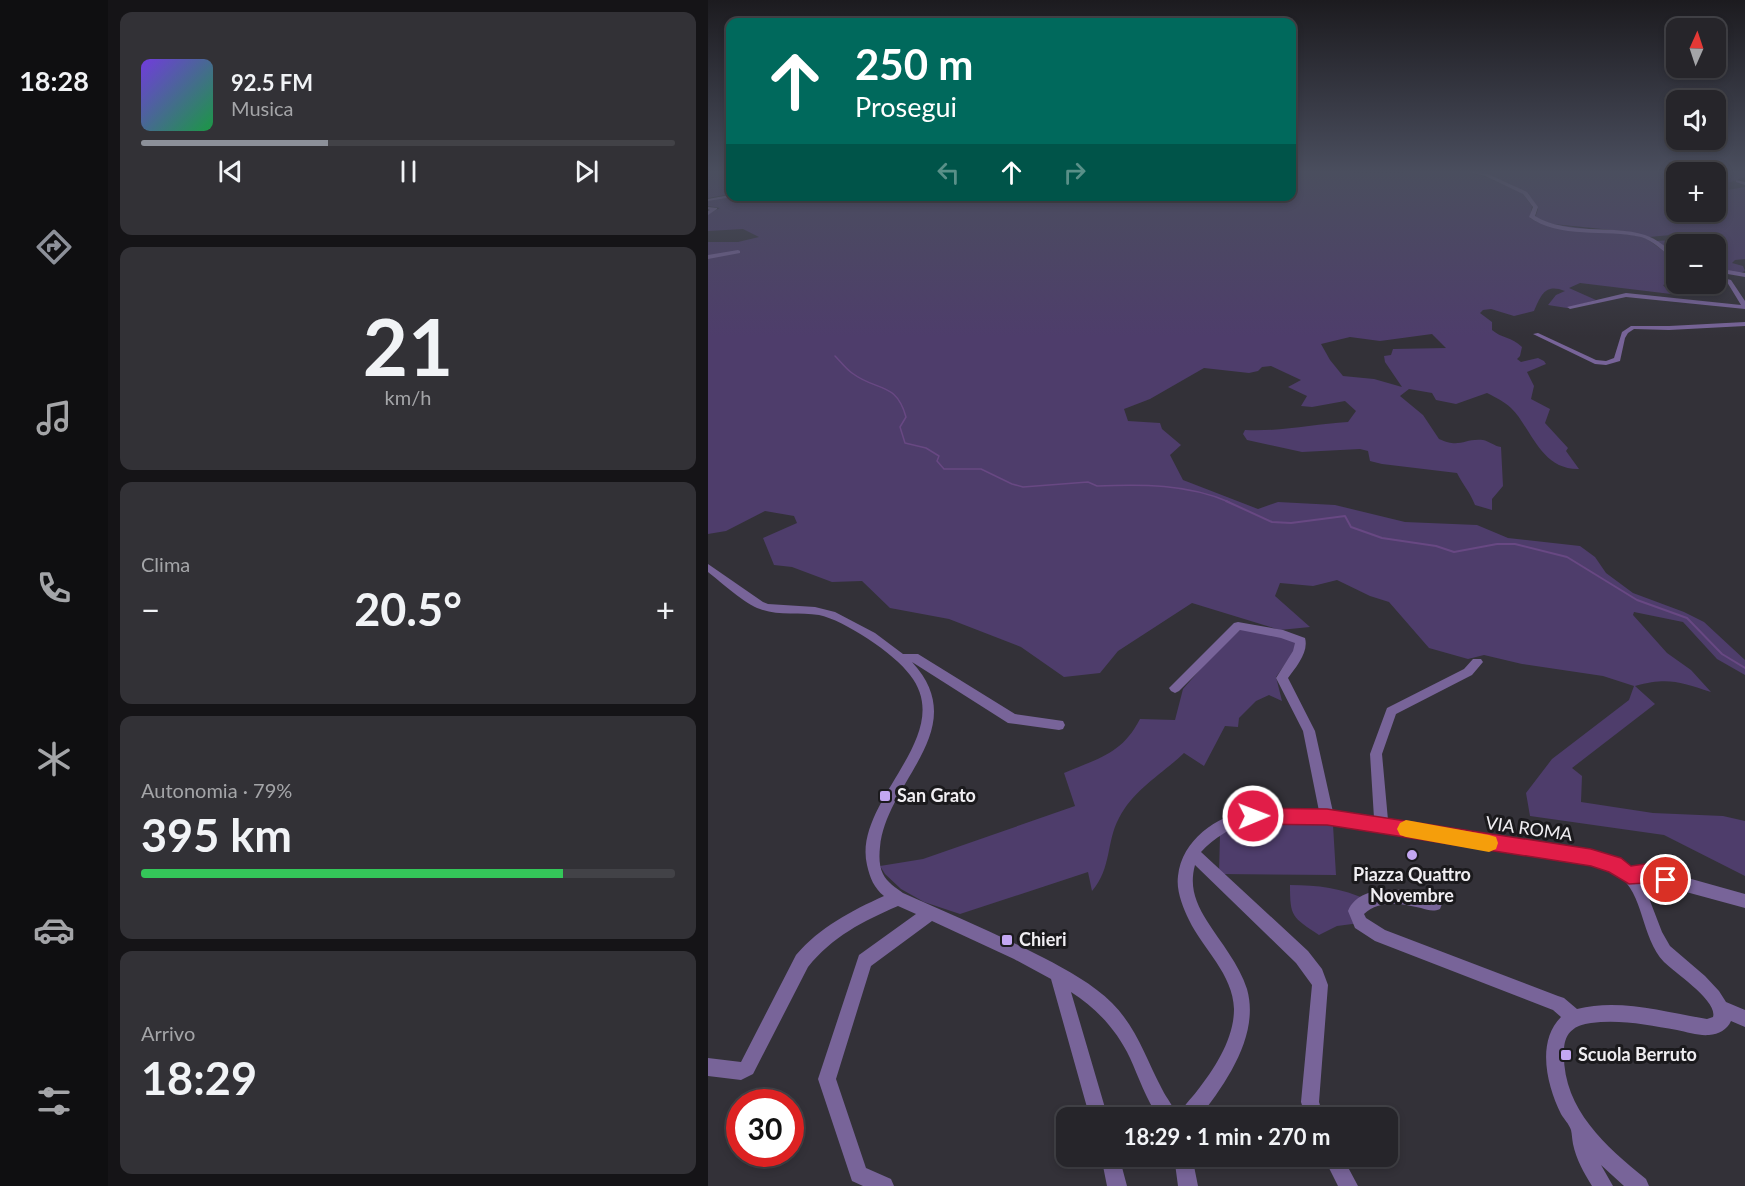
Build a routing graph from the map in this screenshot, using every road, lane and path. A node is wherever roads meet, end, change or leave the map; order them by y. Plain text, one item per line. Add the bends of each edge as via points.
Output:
1 (1572, 226) edge
2 (1665, 238) dead end
3 (1666, 241) edge
4 (1666, 251) edge
5 (738, 252) dead end
6 (708, 257) edge
7 (1726, 272) edge
8 (1745, 275) edge
9 (1726, 280) edge
10 (1570, 307) dead end
11 (1745, 307) edge
12 (1745, 324) edge
13 (1536, 334) dead end
14 (708, 567) edge
15 (902, 658) junction
16 (1477, 662) dead end
17 (1175, 688) dead end
18 (1059, 725) dead end
19 (1327, 817) junction
20 (1381, 824) junction
21 (1192, 853) junction
22 (1629, 875) junction
23 (898, 898) junction
24 (1745, 901) edge
25 (1435, 904) dead end
26 (931, 914) junction
27 (1058, 976) junction
28 (1724, 1009) junction
29 (1575, 1018) junction
30 (1745, 1019) edge
31 (708, 1067) edge
32 (1096, 1107) edge
33 (1162, 1107) edge
34 (1196, 1107) edge
35 (1312, 1107) edge
36 (1580, 1127) junction
37 (1113, 1167) edge
38 (1185, 1167) edge
39 (1338, 1167) edge
40 (884, 1186) edge
41 (1117, 1186) edge
42 (1188, 1186) edge
43 (1348, 1186) edge
44 (1603, 1186) edge
45 (1639, 1186) edge

1 - 4 street via 1642,236
2 - 3 street
5 - 6 street
7 - 8 street
9 - 11 street
10 - 11 street via 1626,295
12 - 13 street via 1633,327 1622,338 1617,359 1607,363 1592,361
14 - 15 street via 759,605 834,616
15 - 18 street via 914,657 1012,719
15 - 23 street via 921,684 928,725 892,795 873,847 876,876
16 - 20 street via 1468,672 1391,711 1376,754
17 - 19 street via 1238,626 1301,641 1299,652 1282,678 1309,732
19 - 20 street, VIA ROMA
19 - 21 street, VIA ROMA via 1264,815 1239,819 1202,841
20 - 22 street, VIA ROMA via 1591,858 1614,865
21 - 34 street via 1184,874 1184,890 1233,975 1242,1008 1229,1057
21 - 35 street via 1302,957 1316,975 1320,985
22 - 24 street via 1645,873
22 - 28 street via 1662,946
23 - 26 street
23 - 31 street via 857,916 810,950 747,1068 741,1071
25 - 29 street via 1375,896 1356,911 1360,923 1367,928 1434,958 1558,1004
26 - 27 street via 1026,957
26 - 40 street via 865,961 827,1079 859,1174
27 - 32 street
27 - 33 street via 1091,995 1123,1028
28 - 29 street via 1725,1020 1712,1027 1631,1015
28 - 30 street
29 - 36 street via 1559,1033 1554,1055 1564,1096
36 - 44 street via 1584,1152
36 - 45 street
37 - 41 street
38 - 42 street
39 - 43 street

